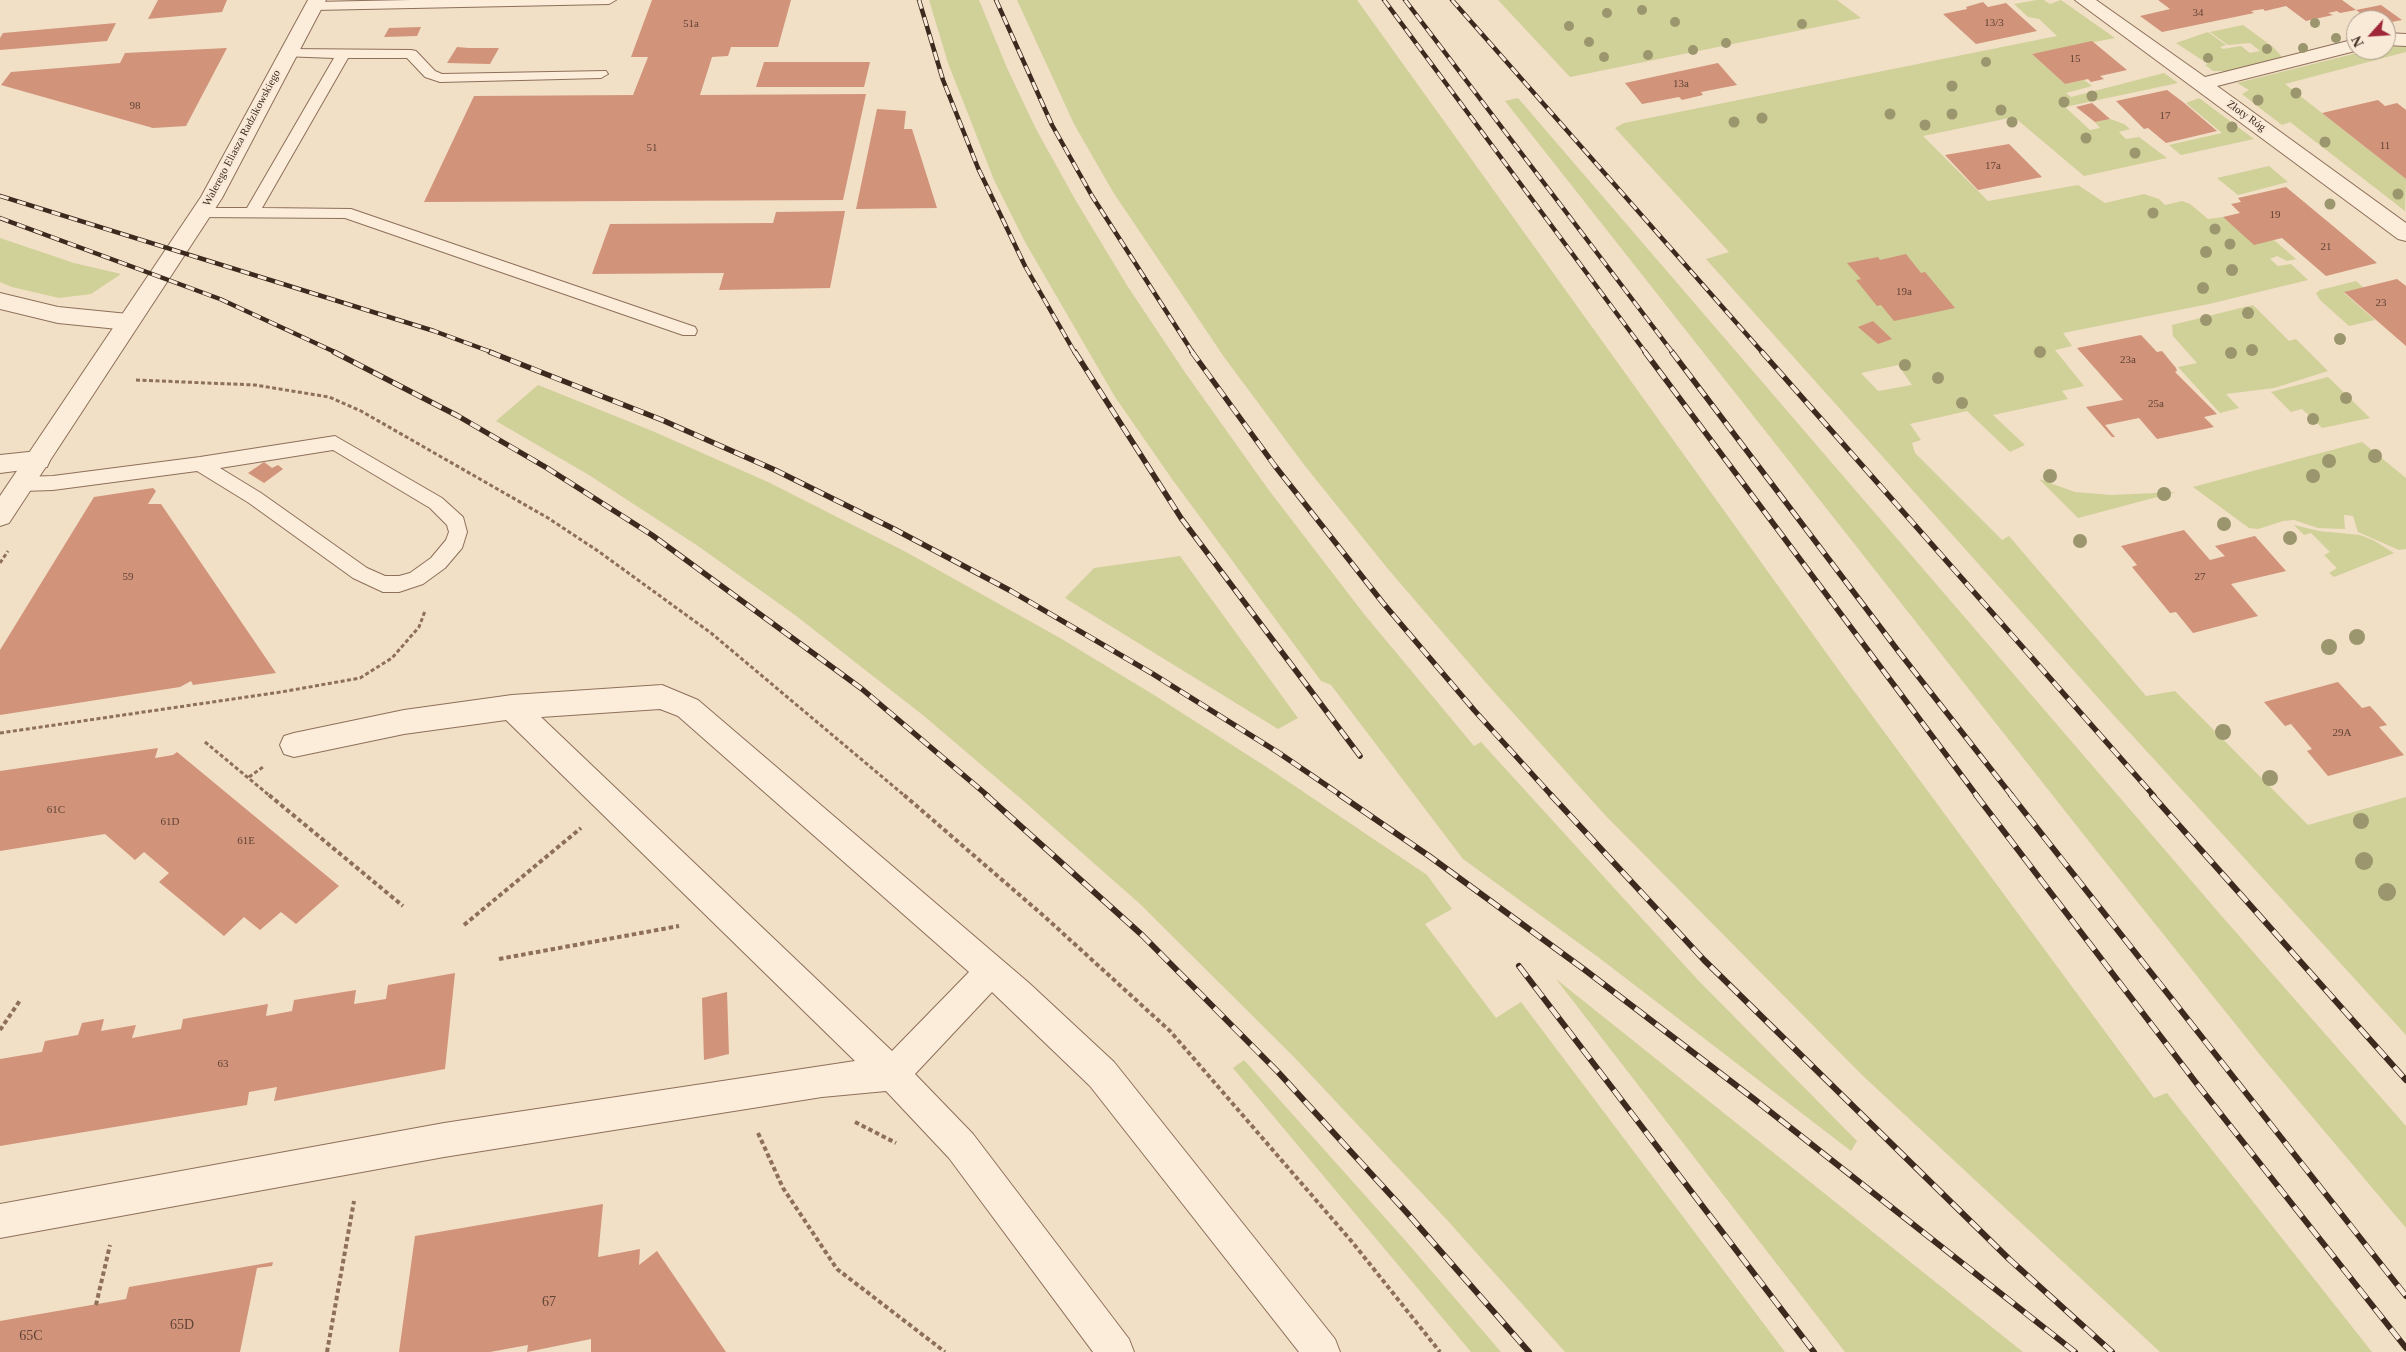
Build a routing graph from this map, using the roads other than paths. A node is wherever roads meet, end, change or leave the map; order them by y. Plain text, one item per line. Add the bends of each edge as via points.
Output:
1 (609, 0) edge
2 (2084, 0) edge
3 (315, 3) edge
4 (2346, 48) edge
5 (286, 53) junction
6 (343, 54) junction
7 (601, 74) dead end
8 (2202, 84) junction
9 (202, 212) junction
10 (252, 212) junction
11 (2406, 234) edge
12 (0, 301) edge
13 (128, 322) junction
14 (688, 331) dead end
15 (38, 460) junction
16 (0, 464) edge
17 (200, 464) junction
18 (22, 484) junction
19 (0, 516) edge
20 (512, 707) junction
21 (294, 745) dead end
22 (991, 971) junction
23 (892, 1074) junction
24 (0, 1220) edge
25 (1116, 1352) edge
26 (1322, 1352) edge

1 - 3 lane
2 - 8 street, Złoty Róg
3 - 5 street, Walerego Eliasza Radzikowskiego
4 - 8 street
5 - 6 lane
5 - 9 street, Walerego Eliasza Radzikowskiego via 235,155
6 - 7 lane via 411,54 430,74 440,78
6 - 10 lane
8 - 11 street, Złoty Róg
9 - 10 lane
9 - 13 street, Walerego Eliasza Radzikowskiego
10 - 14 lane via 346,213
12 - 13 street via 58,315
13 - 15 street, Walerego Eliasza Radzikowskiego
15 - 16 street
15 - 18 street, Walerego Eliasza Radzikowskiego
17 - 17 lane via 335,443 436,503 456,522 455,543 416,579 383,584 360,573 255,498
17 - 18 lane
18 - 19 street, Walerego Eliasza Radzikowskiego
20 - 21 street via 404,722
20 - 22 street via 662,697 688,708
20 - 23 street
22 - 23 street
22 - 26 street via 1102,1074
23 - 24 street via 822,1081 454,1139
23 - 25 street via 961,1146

